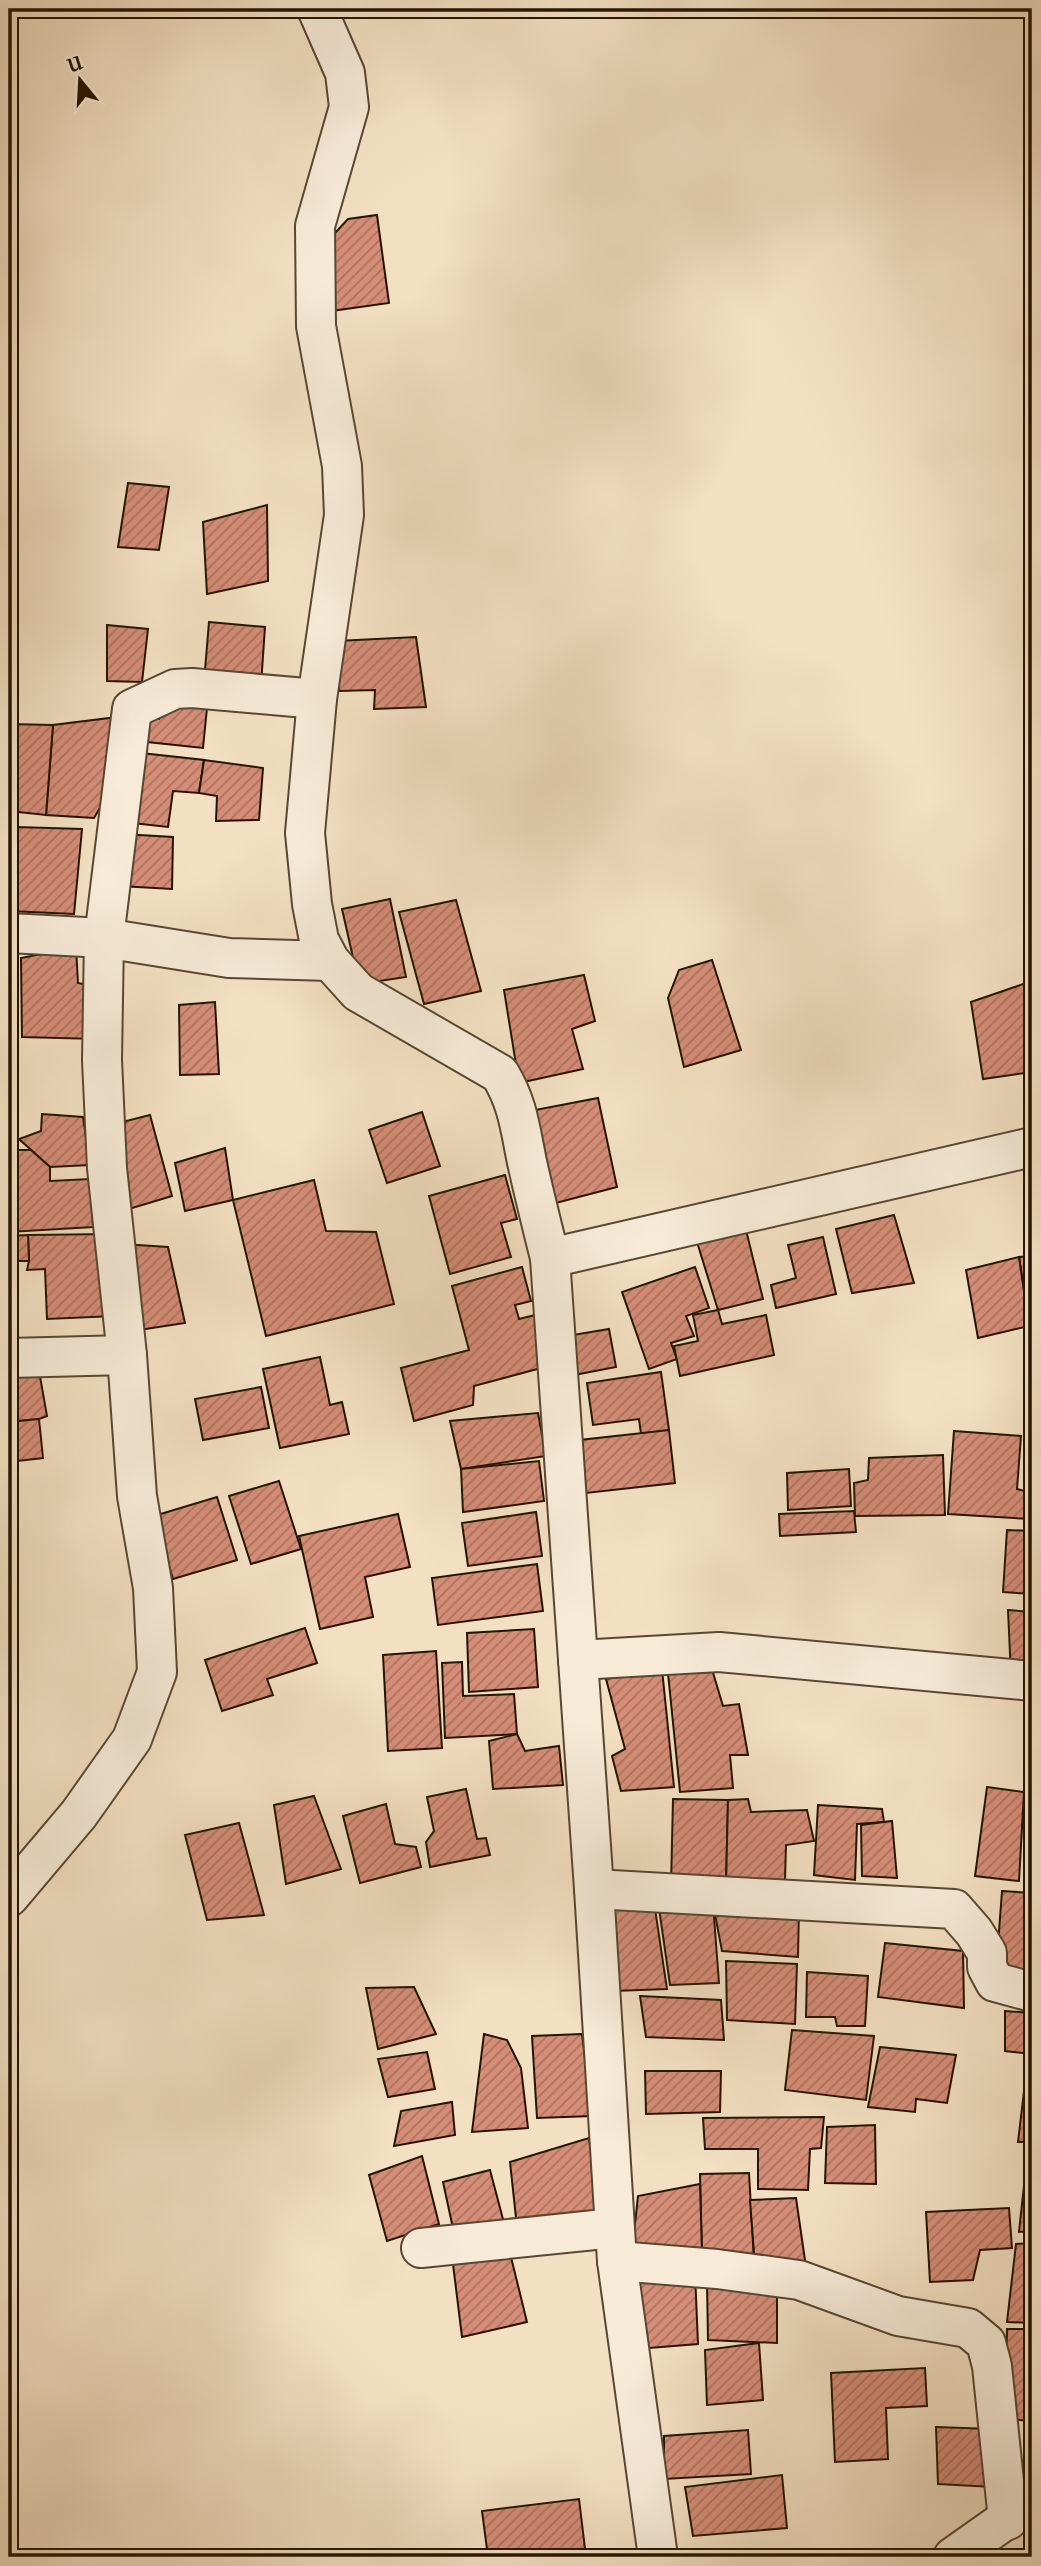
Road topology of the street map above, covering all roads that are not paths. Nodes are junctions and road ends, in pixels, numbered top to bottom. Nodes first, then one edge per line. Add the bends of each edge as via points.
1 (317, 9) edge
2 (317, 699) junction
3 (9, 933) edge
4 (104, 938) junction
5 (330, 961) junction
6 (1032, 1147) edge
7 (550, 1258) junction
8 (127, 1355) junction
9 (9, 1358) edge
10 (579, 1660) junction
11 (1032, 1681) edge
12 (594, 1889) junction
13 (9, 1897) edge
14 (1032, 1992) edge
15 (615, 2245) junction
16 (421, 2248) dead end
17 (1020, 2510) edge
18 (658, 2557) edge
19 (953, 2557) edge

1 - 2 street via 345,73 349,107 315,226 316,326 342,466 344,515
2 - 4 street via 192,688 175,689 132,709
2 - 5 street via 305,833 318,940
3 - 4 street
4 - 5 street via 229,958
4 - 8 street via 102,1060 107,1168
5 - 7 street via 358,992 500,1074 519,1116
6 - 7 street
7 - 10 street
8 - 9 street
8 - 13 street via 137,1496 153,1588 157,1672 132,1739 79,1814
10 - 11 street via 719,1652
10 - 12 street
12 - 14 street via 954,1909 987,1953 987,1967 995,1982
12 - 15 street
15 - 16 street
15 - 17 street via 717,2269 799,2280 898,2316 968,2328 986,2343
15 - 18 street
17 - 19 street

